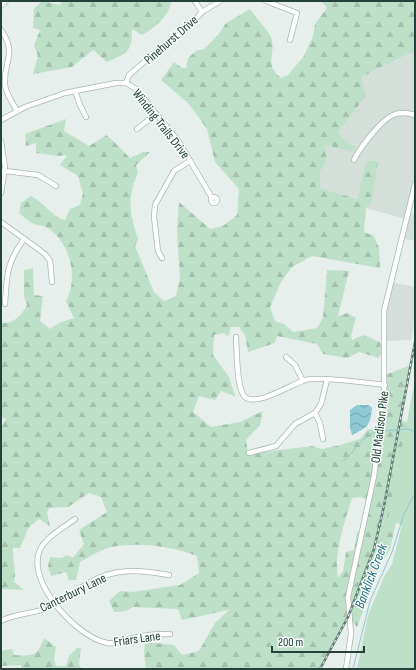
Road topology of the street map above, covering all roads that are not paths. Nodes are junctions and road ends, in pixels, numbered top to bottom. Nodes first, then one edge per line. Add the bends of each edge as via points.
1 (195, 1) edge
2 (220, 1) edge
3 (266, 1) edge
4 (202, 12) junction
5 (1, 30) edge
6 (290, 40) dead end
7 (126, 83) junction
8 (76, 91) junction
9 (17, 111) junction
10 (156, 114) junction
11 (415, 115) edge
12 (86, 117) dead end
13 (1, 120) edge
14 (137, 129) dead end
15 (1, 141) edge
16 (354, 160) dead end
17 (190, 161) junction
18 (5, 171) junction
19 (415, 184) edge
20 (56, 186) dead end
21 (1, 193) edge
22 (212, 198) dead end
23 (1, 222) edge
24 (24, 239) junction
25 (162, 258) dead end
26 (52, 282) dead end
27 (5, 304) dead end
28 (236, 337) dead end
29 (286, 357) dead end
30 (327, 380) junction
31 (302, 381) junction
32 (385, 385) junction
33 (315, 412) junction
34 (323, 439) dead end
35 (249, 453) dead end
36 (75, 519) dead end
37 (169, 575) dead end
38 (55, 604) junction
39 (1, 621) edge
40 (170, 634) dead end
41 (346, 669) edge

1 - 4 street
2 - 4 street, Pinehurst Drive
3 - 6 street via 298,13
4 - 7 street, Pinehurst Drive via 185,31 170,40 130,75
5 - 9 street via 10,48 5,88
7 - 8 street, Winding Trails Drive
7 - 10 street, Winding Trails Drive via 136,89
8 - 9 street, Winding Trails Drive via 34,103
8 - 12 street
9 - 13 street, Winding Trails Drive
10 - 14 street
10 - 17 street, Winding Trails Drive via 179,142
11 - 16 street via 401,114 390,117
15 - 18 street
17 - 22 street, Winding Trails Drive
17 - 25 street via 174,171 155,205 158,251
18 - 20 street via 38,175
18 - 21 street
19 - 32 street, Old Madison Pike via 384,311
23 - 24 street
24 - 26 street via 47,256
24 - 27 street via 9,262
28 - 31 street via 240,385 245,397 259,400
29 - 31 street via 295,365
30 - 31 street
30 - 32 street
30 - 33 street via 321,404
32 - 41 street, Old Madison Pike via 374,476 348,597 351,634
33 - 34 street
33 - 35 street via 294,424 276,446
36 - 38 street, Friars Lane via 40,549 39,572
37 - 38 street, Canterbury Lane via 132,570 116,573 91,582
38 - 39 street, Canterbury Lane
38 - 40 street, Friars Lane via 72,624 106,643

